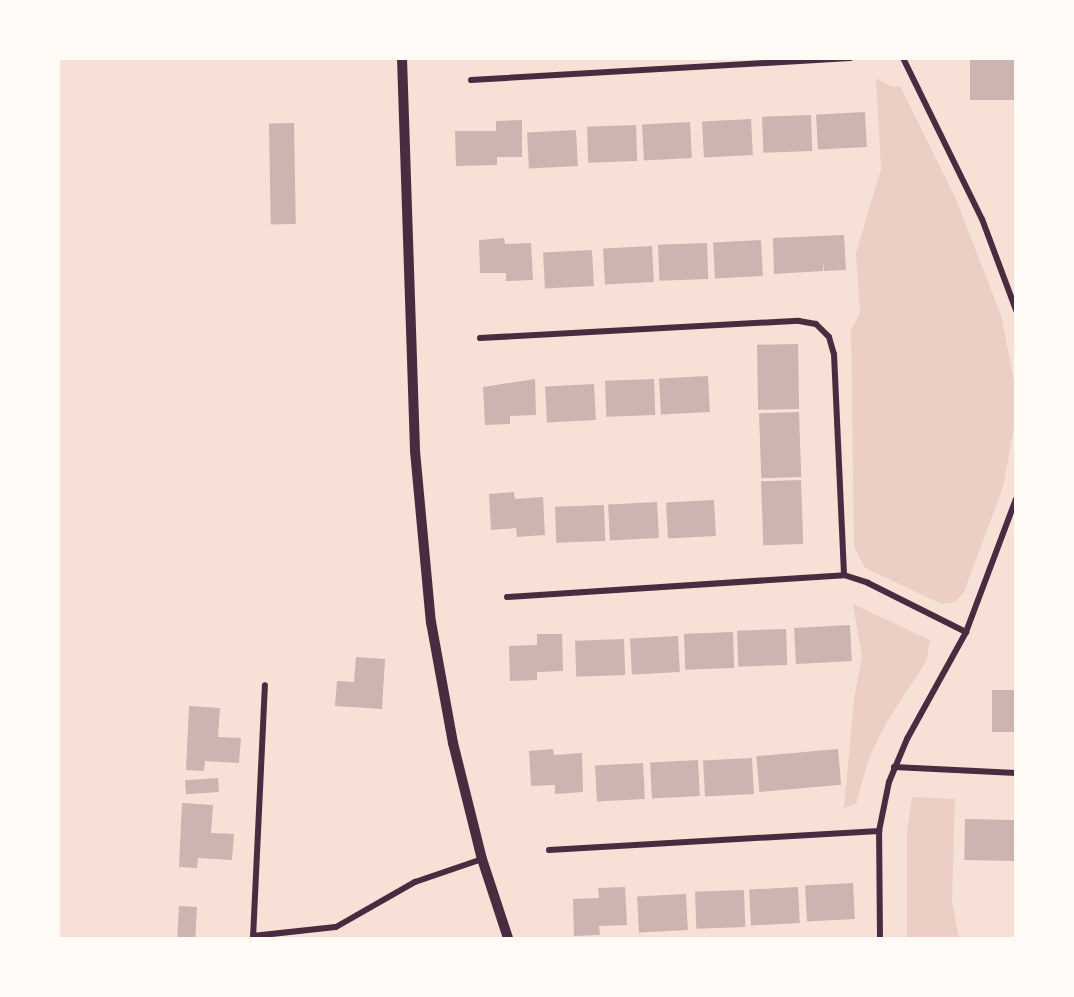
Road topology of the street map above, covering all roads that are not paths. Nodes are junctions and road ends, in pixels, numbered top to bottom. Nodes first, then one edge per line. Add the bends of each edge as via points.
1 (402, 58) edge
2 (850, 58) edge
3 (903, 58) edge
4 (471, 80) dead end
5 (1007, 281) junction
6 (1016, 281) edge
7 (1016, 310) edge
8 (480, 338) dead end
9 (1016, 499) edge
10 (1012, 524) edge
11 (844, 575) junction
12 (507, 597) dead end
13 (966, 632) junction
14 (265, 685) dead end
15 (894, 767) junction
16 (1016, 773) edge
17 (879, 831) junction
18 (549, 850) dead end
19 (482, 859) junction
20 (253, 937) edge
21 (508, 939) edge
22 (880, 939) edge

1 - 19 street via 414,451 421,536 441,682
2 - 4 street
3 - 5 street via 982,219
5 - 6 street
5 - 7 street
8 - 11 street via 799,321 816,324 829,337 834,354
9 - 10 street
10 - 13 street
11 - 12 street
11 - 13 street
13 - 15 street
14 - 20 street
15 - 16 street
15 - 17 street
17 - 18 street
17 - 22 street
19 - 20 street via 415,882 336,927
19 - 21 street

